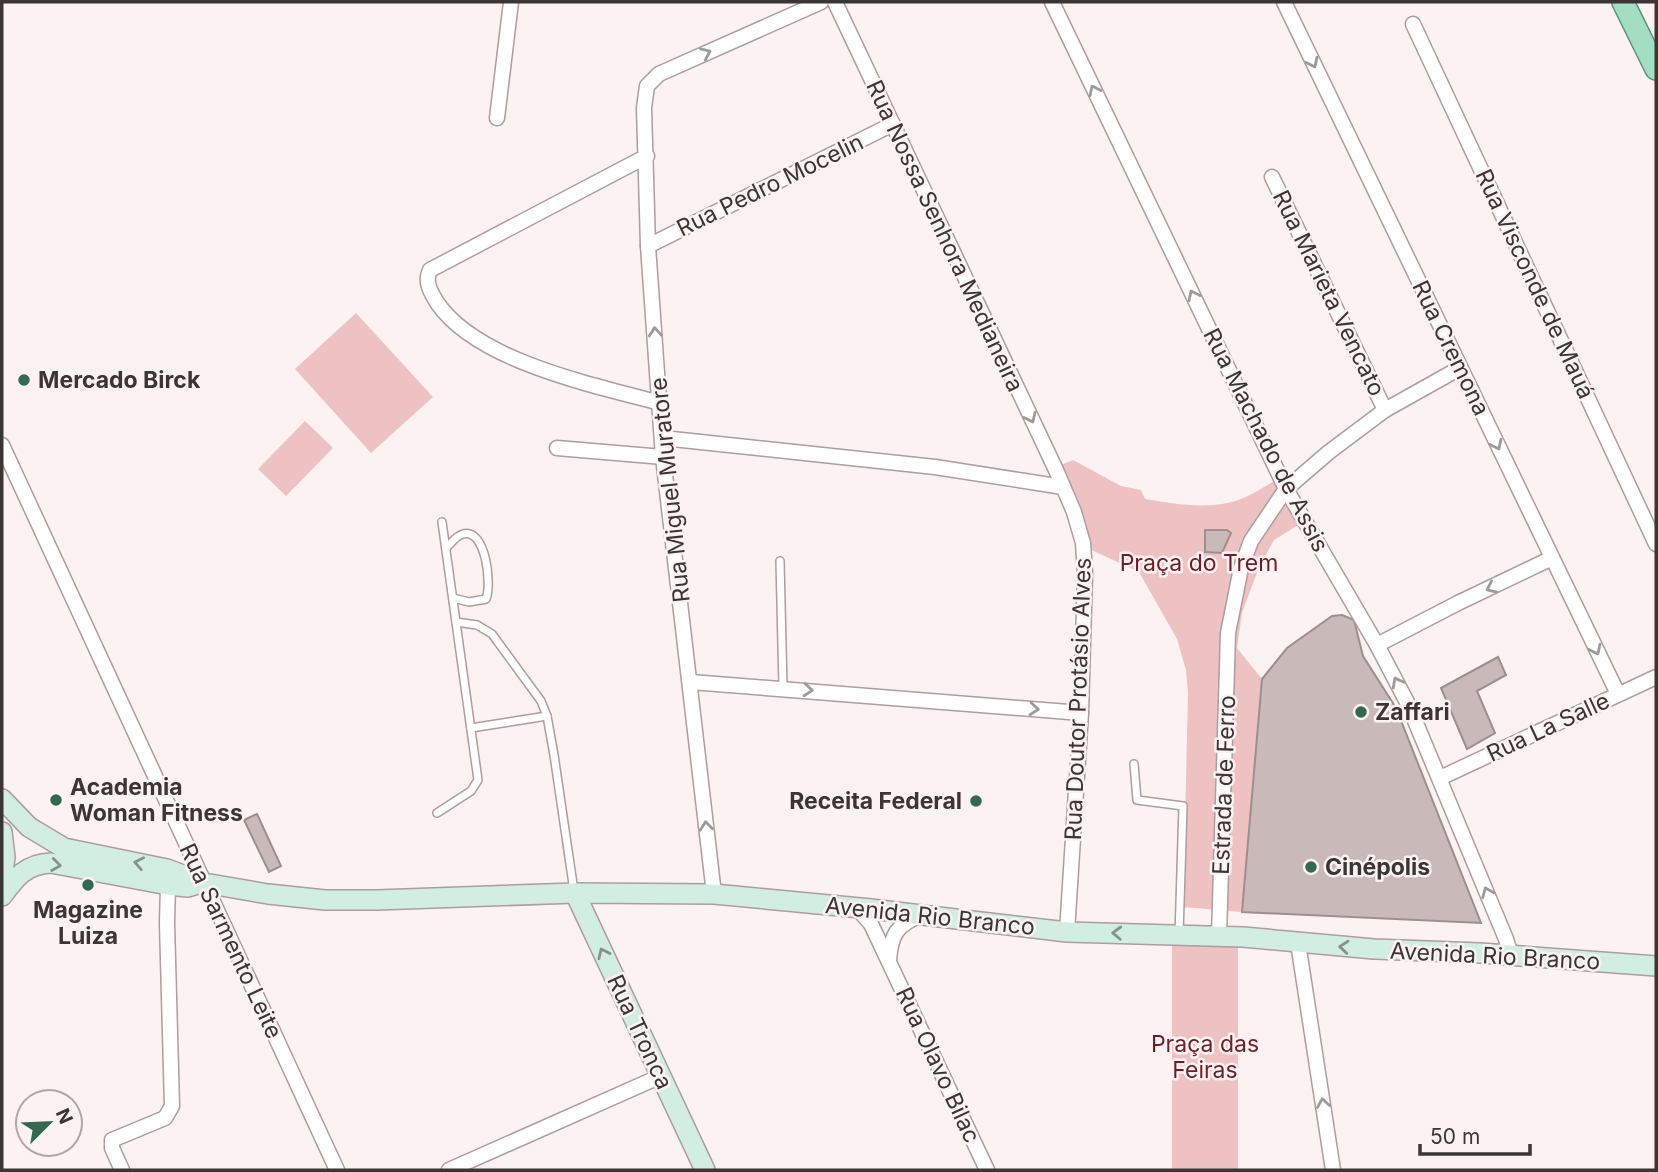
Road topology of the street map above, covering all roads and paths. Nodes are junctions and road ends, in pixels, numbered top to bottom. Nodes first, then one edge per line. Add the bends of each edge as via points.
1 (511, 2) edge
2 (821, 2) edge
3 (835, 2) edge
4 (1052, 2) edge
5 (1284, 2) edge
6 (1623, 2) edge
7 (1413, 24) dead end
8 (1656, 69) edge
9 (497, 118) dead end
10 (893, 124) junction
11 (646, 156) junction
12 (1272, 177) dead end
13 (648, 246) junction
14 (1460, 368) junction
15 (660, 403) junction
16 (1385, 410) junction
17 (663, 438) junction
18 (2, 445) edge
19 (557, 448) dead end
20 (663, 457) junction
21 (1056, 470) joint
22 (1063, 487) junction
23 (1286, 489) junction
24 (442, 522) dead end
25 (1656, 544) edge
26 (446, 548) junction
27 (1552, 558) junction
28 (780, 561) dead end
29 (453, 598) junction
30 (456, 622) junction
31 (1377, 645) junction
32 (1656, 677) edge
33 (691, 682) junction
34 (783, 688) junction
35 (1618, 694) junction
36 (1081, 713) junction
37 (547, 716) junction
38 (471, 728) junction
39 (1134, 764) dead end
40 (1440, 778) junction
41 (2, 799) edge
42 (437, 813) dead end
43 (3, 837) edge
44 (2, 879) edge
45 (204, 883) junction
46 (168, 885) junction
47 (575, 893) junction
48 (714, 894) junction
49 (2, 896) edge
50 (856, 907) junction
51 (922, 914) junction
52 (1067, 932) junction
53 (1180, 935) junction
54 (1219, 936) junction
55 (1298, 943) junction
56 (1511, 956) junction
57 (889, 960) junction
58 (1656, 966) edge
59 (661, 1076) junction
60 (122, 1170) edge
61 (336, 1170) edge
62 (449, 1170) edge
63 (705, 1170) edge
64 (988, 1170) edge
65 (1333, 1170) edge

1 - 9 street
11 -> 2 street, Rua Miguel Muratore via 647,86 659,74
3 - 10 street, Rua Nossa Senhora Medianeira
23 -> 4 street, Rua Machado de Assis
5 -> 14 street, Rua Cremona
6 - 8 main road
7 - 25 street, Rua Visconde de Mauá
10 - 13 street, Rua Pedro Mocelin
10 -> 21 street, Rua Nossa Senhora Medianeira
11 - 13 street, Rua Miguel Muratore
11 - 15 street via 430,270 428,283 449,319 505,354 569,379
12 - 16 street, Rua Marieta Vencato
15 -> 13 street, Rua Miguel Muratore
14 - 16 street, Estrada de Ferro
14 -> 27 street, Rua Cremona
15 - 17 street, Rua Miguel Muratore
16 - 23 street, Estrada de Ferro
17 - 20 street, Rua Miguel Muratore
17 - 22 street via 935,467
18 - 45 street, Rua Sarmento Leite
19 - 20 street
20 - 33 street, Rua Miguel Muratore
21 - 22 street, Rua Doutor Protásio Alves
22 - 36 street, Rua Doutor Protásio Alves via 1083,542
23 - 31 street, Rua Machado de Assis
23 - 54 street, Estrada de Ferro via 1251,541 1228,633
24 - 26 lane
26 - 29 lane
26 - 29 lane via 464,533 472,534 480,543 488,570 486,599 469,602
27 -> 31 street
27 -> 35 street, Rua Cremona
28 - 34 lane
29 - 30 lane
30 - 37 lane via 477,625 492,634
30 - 38 lane
40 -> 31 street, Rua Machado de Assis
32 - 35 street, Rua La Salle
33 - 34 street
48 -> 33 street, Rua Miguel Muratore
34 -> 36 street
35 - 40 street, Rua La Salle
36 - 52 street, Rua Doutor Protásio Alves
37 - 38 lane
37 - 47 lane
38 - 42 lane via 478,780 471,791
39 - 53 lane via 1139,802 1183,806
56 -> 40 street, Rua Machado de Assis
45 -> 41 main road, Avenida Rio Branco via 167,869 64,848 29,827
43 - 44 main road
45 - 46 main road, Avenida Rio Branco
45 - 47 main road, Avenida Rio Branco via 325,900
45 - 61 street, Rua Sarmento Leite
49 -> 46 main road, Avenida Rio Branco via 15,877 41,863
46 - 60 street via 172,1106 164,1118 112,1140
47 - 48 main road, Avenida Rio Branco
59 -> 47 main road, Rua Tronca
48 - 50 main road, Avenida Rio Branco
50 - 51 main road, Avenida Rio Branco
50 - 57 street, Rua Olavo Bilac via 871,924
51 - 52 main road, Avenida Rio Branco
51 - 57 street, Rua Olavo Bilac via 895,932
53 -> 52 main road, Avenida Rio Branco
53 - 54 main road, Avenida Rio Branco
54 - 55 main road, Avenida Rio Branco
56 -> 55 main road, Avenida Rio Branco
65 -> 55 street
56 - 58 main road, Avenida Rio Branco
57 - 64 street, Rua Olavo Bilac
59 - 62 street
59 - 63 main road, Rua Tronca

